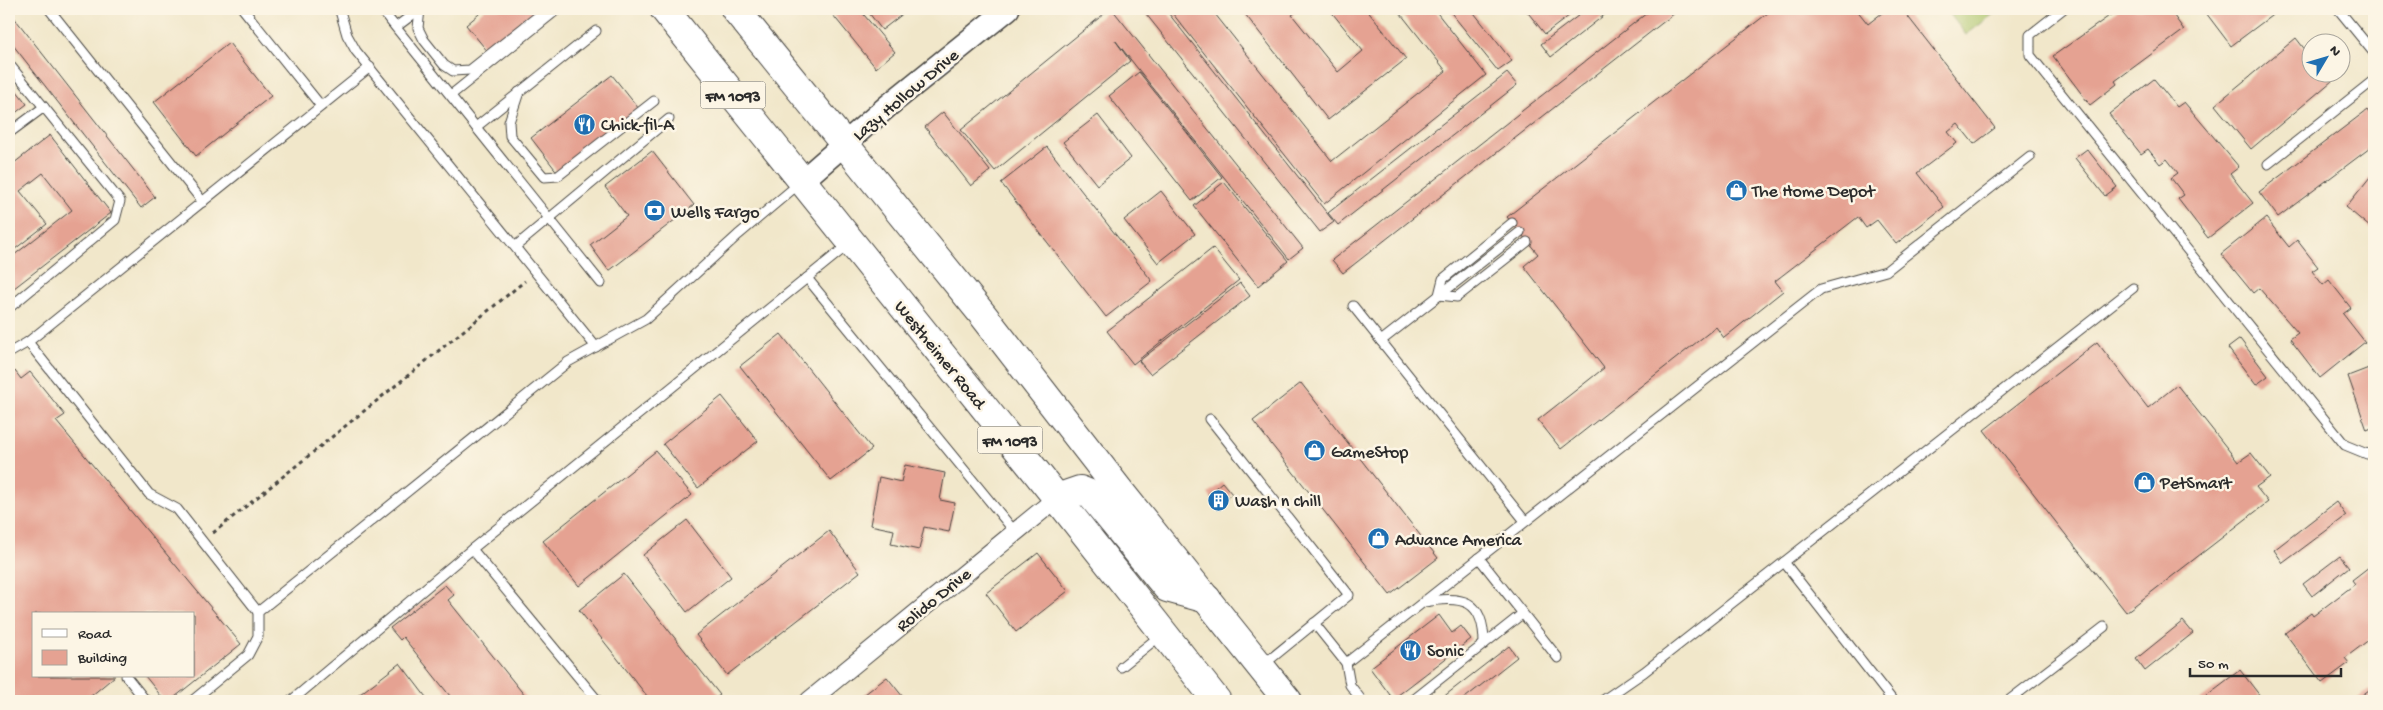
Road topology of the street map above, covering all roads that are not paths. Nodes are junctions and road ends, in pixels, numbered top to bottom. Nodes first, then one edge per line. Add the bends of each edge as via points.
1 (49, 9) edge
2 (243, 9) edge
3 (381, 9) edge
4 (420, 9) edge
5 (547, 9) edge
6 (558, 9) edge
7 (664, 9) edge
8 (735, 9) edge
9 (1008, 9) edge
10 (2063, 9) edge
11 (2338, 9) edge
12 (340, 11) dead end
13 (396, 27) junction
14 (596, 31) dead end
15 (2374, 53) edge
16 (9, 64) edge
17 (370, 67) junction
18 (2374, 80) edge
19 (519, 92) junction
20 (450, 95) junction
21 (654, 102) dead end
22 (321, 106) junction
23 (44, 107) junction
24 (669, 119) dead end
25 (476, 126) junction
26 (9, 133) edge
27 (845, 144) junction
28 (2030, 157) dead end
29 (2268, 164) dead end
30 (803, 180) junction
31 (202, 202) junction
32 (549, 218) junction
33 (1512, 223) dead end
34 (1520, 232) dead end
35 (851, 242) junction
36 (1528, 242) dead end
37 (516, 246) junction
38 (807, 278) junction
39 (601, 283) dead end
40 (2134, 288) dead end
41 (1438, 295) junction
42 (1353, 306) dead end
43 (9, 308) edge
44 (1380, 341) junction
45 (28, 342) junction
46 (596, 347) junction
47 (9, 353) edge
48 (1210, 419) dead end
49 (2374, 452) edge
50 (1057, 498) junction
51 (1525, 521) junction
52 (1015, 532) junction
53 (472, 549) junction
54 (1478, 558) junction
55 (1784, 562) junction
56 (1208, 599) junction
57 (1423, 602) junction
58 (258, 612) junction
59 (1522, 614) junction
60 (1314, 623) junction
61 (2104, 627) dead end
62 (1164, 633) junction
63 (1484, 644) junction
64 (1558, 658) dead end
65 (1346, 663) junction
66 (1121, 667) dead end
67 (1261, 667) junction
68 (128, 678) edge
69 (146, 701) edge
70 (192, 701) edge
71 (291, 701) edge
72 (598, 701) edge
73 (808, 701) edge
74 (1217, 701) edge
75 (1288, 701) edge
76 (1362, 701) edge
77 (1412, 701) edge
78 (1602, 701) edge
79 (1893, 701) edge
80 (2008, 701) edge

1 - 31 lane
2 - 22 lane
3 - 13 lane
4 - 5 lane via 418,28 424,40 453,71 470,70
4 - 13 lane
6 - 20 lane
7 - 30 main road, Westheimer Road / FM 1093
8 - 27 main road, FM 1093
9 - 27 street, Lazy Hollow Drive via 889,104
10 - 49 lane via 2030,35 2030,55 2344,445 2367,454
11 - 15 lane
12 - 17 lane via 347,36
13 - 20 lane
14 - 19 lane
16 - 23 lane
17 - 22 lane
17 - 37 lane
18 - 29 lane
19 - 21 lane via 509,122 510,136 544,177 558,176
19 - 25 lane
20 - 25 lane
22 - 31 lane
23 - 26 lane
23 - 43 lane via 120,201 115,220
24 - 32 lane
25 - 32 lane
27 - 30 street, Lazy Hollow Drive
27 - 56 main road, FM 1093
28 - 51 lane via 1886,271 1820,289
30 - 35 main road, Westheimer Road / FM 1093
30 - 46 lane via 646,318
31 - 45 lane
32 - 37 lane
32 - 39 lane
33 - 41 lane via 1443,279
34 - 41 lane
35 - 38 lane
35 - 50 main road, Westheimer Road / FM 1093
36 - 41 lane via 1457,297
37 - 46 lane
38 - 52 lane
38 - 53 lane
40 - 55 lane
41 - 44 lane
42 - 44 lane
44 - 51 lane
45 - 47 lane
45 - 58 lane via 148,494 177,510
46 - 58 lane via 568,362
48 - 60 lane via 1349,595
50 - 52 street, Rolido Drive
50 - 56 main road via 1080,490 1090,494 1167,588
50 - 62 main road, Westheimer Road / FM 1093
51 - 54 lane
52 - 73 street, Rolido Drive
53 - 71 lane
53 - 72 lane
54 - 57 lane
54 - 59 lane
55 - 78 lane
55 - 79 lane
56 - 67 main road, FM 1093
57 - 63 lane via 1449,597 1466,600 1484,627
57 - 65 lane
58 - 70 lane via 258,636 248,655
59 - 63 lane
59 - 64 lane
60 - 65 lane
60 - 67 lane
61 - 80 lane
62 - 66 lane
62 - 74 main road, Westheimer Road / FM 1093
63 - 77 lane
65 - 76 lane via 1350,685
67 - 75 main road, FM 1093
68 - 69 lane

